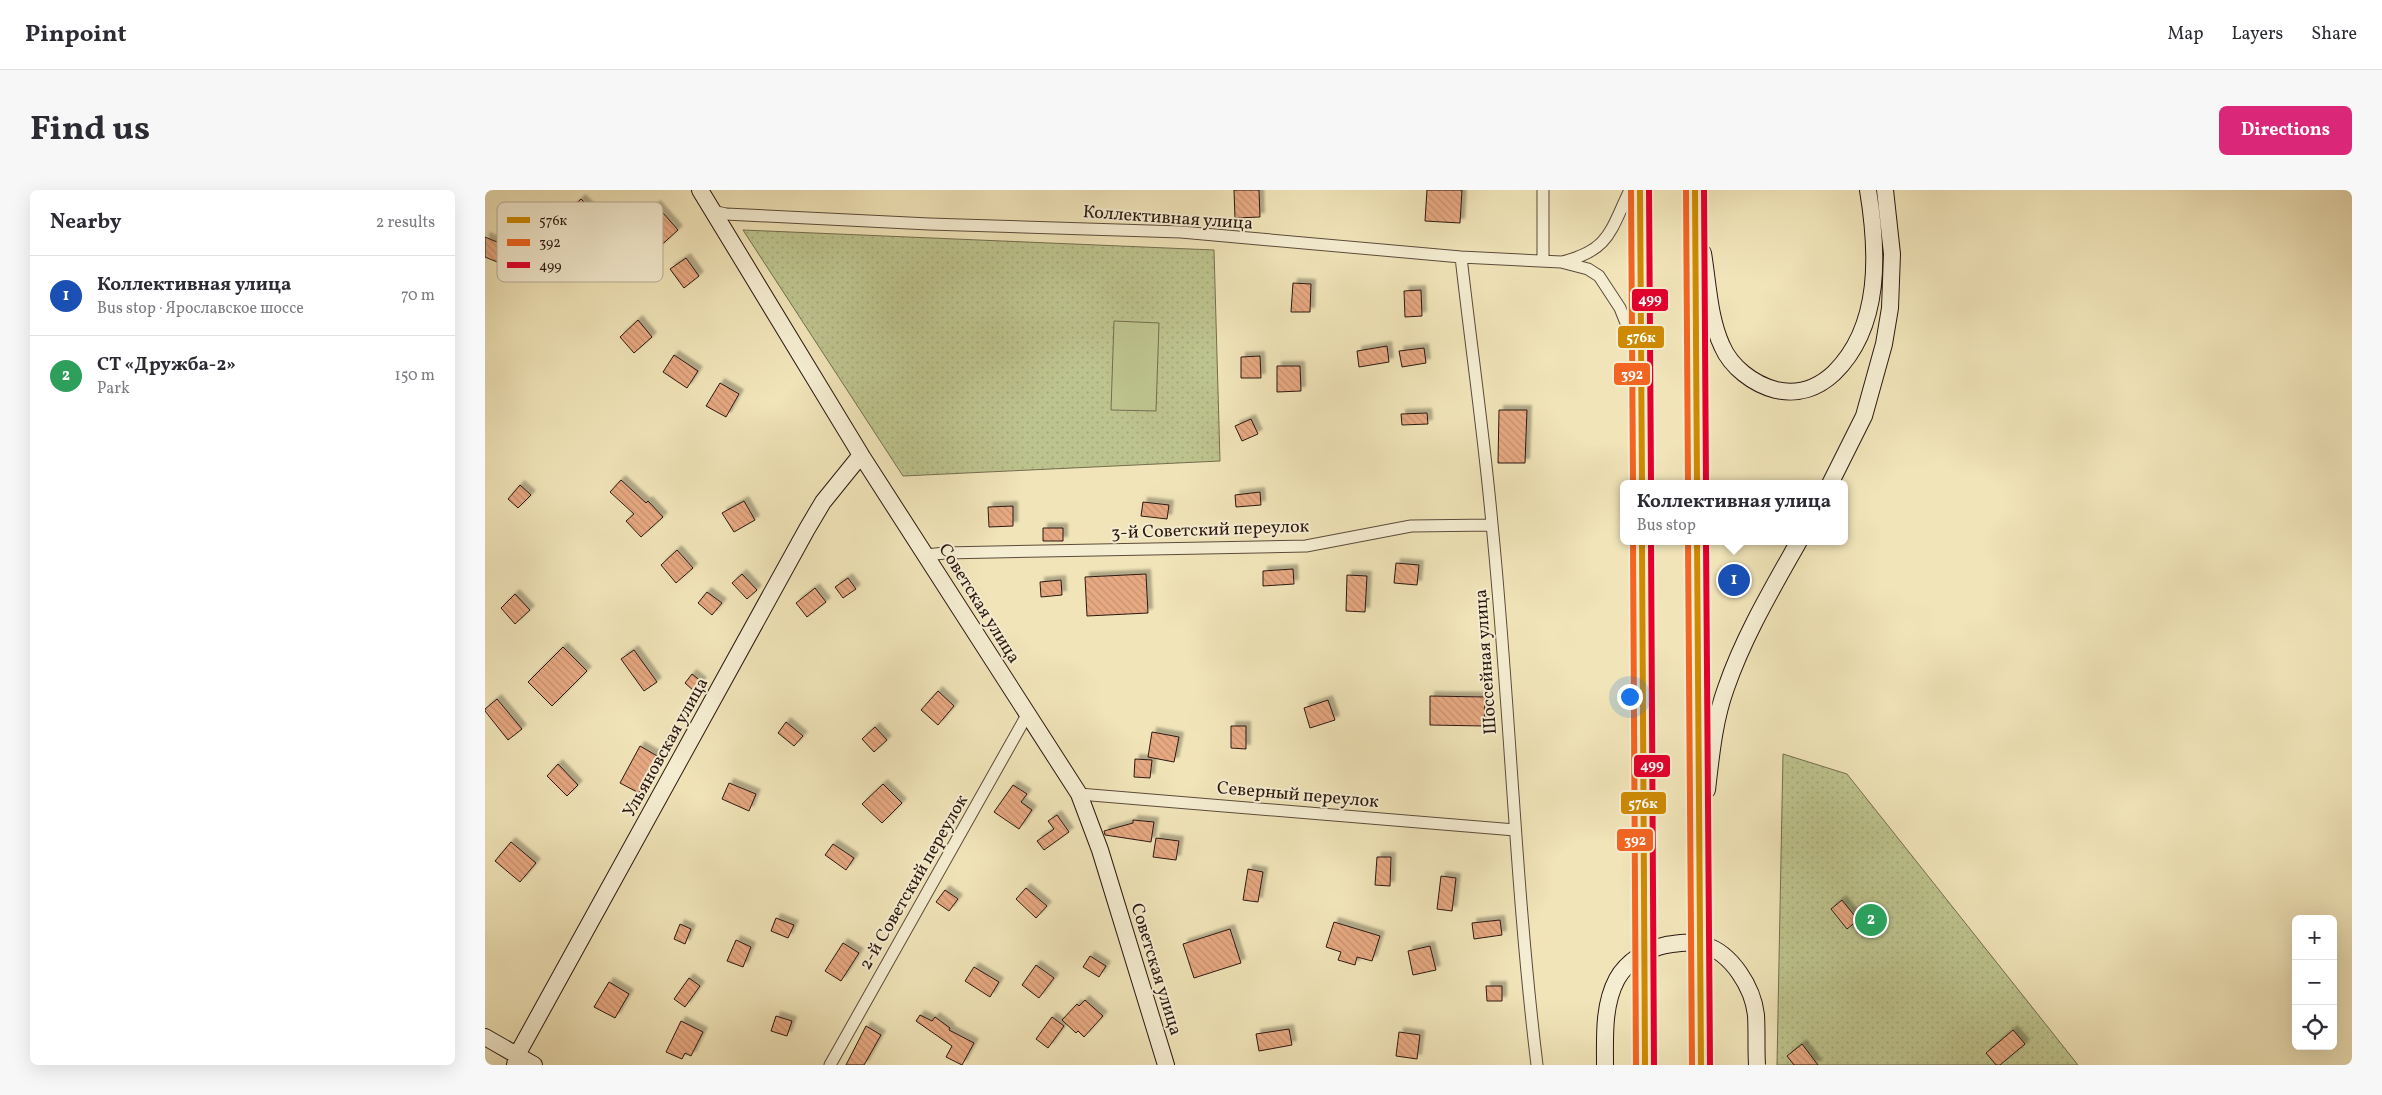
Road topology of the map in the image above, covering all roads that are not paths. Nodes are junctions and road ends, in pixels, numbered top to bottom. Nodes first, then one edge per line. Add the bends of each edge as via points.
1 (700, 190) edge
2 (1543, 190) edge
3 (1630, 190) edge
4 (1640, 190) edge
5 (1868, 190) edge
6 (1885, 190) edge
7 (1695, 200) edge
8 (712, 211) junction
9 (1461, 257) junction
10 (1543, 261) junction
11 (1561, 262) junction
12 (1641, 362) junction
13 (861, 454) junction
14 (1642, 480) edge
15 (1697, 480) edge
16 (1832, 480) edge
17 (1493, 525) junction
18 (1642, 545) edge
19 (1697, 545) edge
20 (1797, 545) edge
21 (926, 555) junction
22 (1027, 715) junction
23 (1079, 794) junction
24 (1515, 830) junction
25 (1699, 849) junction
26 (485, 1037) edge
27 (516, 1060) edge
28 (534, 1065) edge
29 (829, 1065) edge
30 (1166, 1065) edge
31 (1537, 1065) edge
32 (1605, 1065) edge
33 (1645, 1065) edge
34 (1701, 1065) edge
35 (1757, 1065) edge

1 - 8 street, Советская улица
2 - 10 street
3 - 11 street, Коллективная улица via 1607,238 1583,256
4 - 12 highway
5 - 7 street via 1875,254 1867,318 1855,348 1826,381 1808,389 1789,392 1756,383 1737,368 1722,346 1714,321
6 - 16 street via 1892,254 1890,308 1884,344 1864,416
7 - 15 highway
8 - 9 street, Коллективная улица via 929,224 1181,232
8 - 13 street, Советская улица
9 - 10 street, Коллективная улица
9 - 17 street, Шоссейная улица
10 - 11 street, Коллективная улица
11 - 12 street, Коллективная улица via 1588,269 1599,276 1621,308
12 - 14 highway
13 - 21 street, Советская улица
13 - 27 street, Ульяновская улица via 823,502 807,529
17 - 21 street, 3-й Советский переулок via 1411,526 1306,546
17 - 24 street, Шоссейная улица
18 - 33 highway
19 - 25 highway
20 - 25 street via 1745,638 1725,690 1713,735
21 - 22 street, Советская улица
22 - 23 street, Советская улица
22 - 29 street, 2-й Советский переулок
23 - 24 street, Северный переулок
23 - 30 street, Советская улица via 1100,850
24 - 31 street, Шоссейная улица
25 - 34 highway
26 - 27 street
27 - 28 street
32 - 35 street, bridge via 1608,1003 1618,978 1635,958 1658,947 1681,942 1704,945 1723,955 1737,969 1747,987 1755,1014

